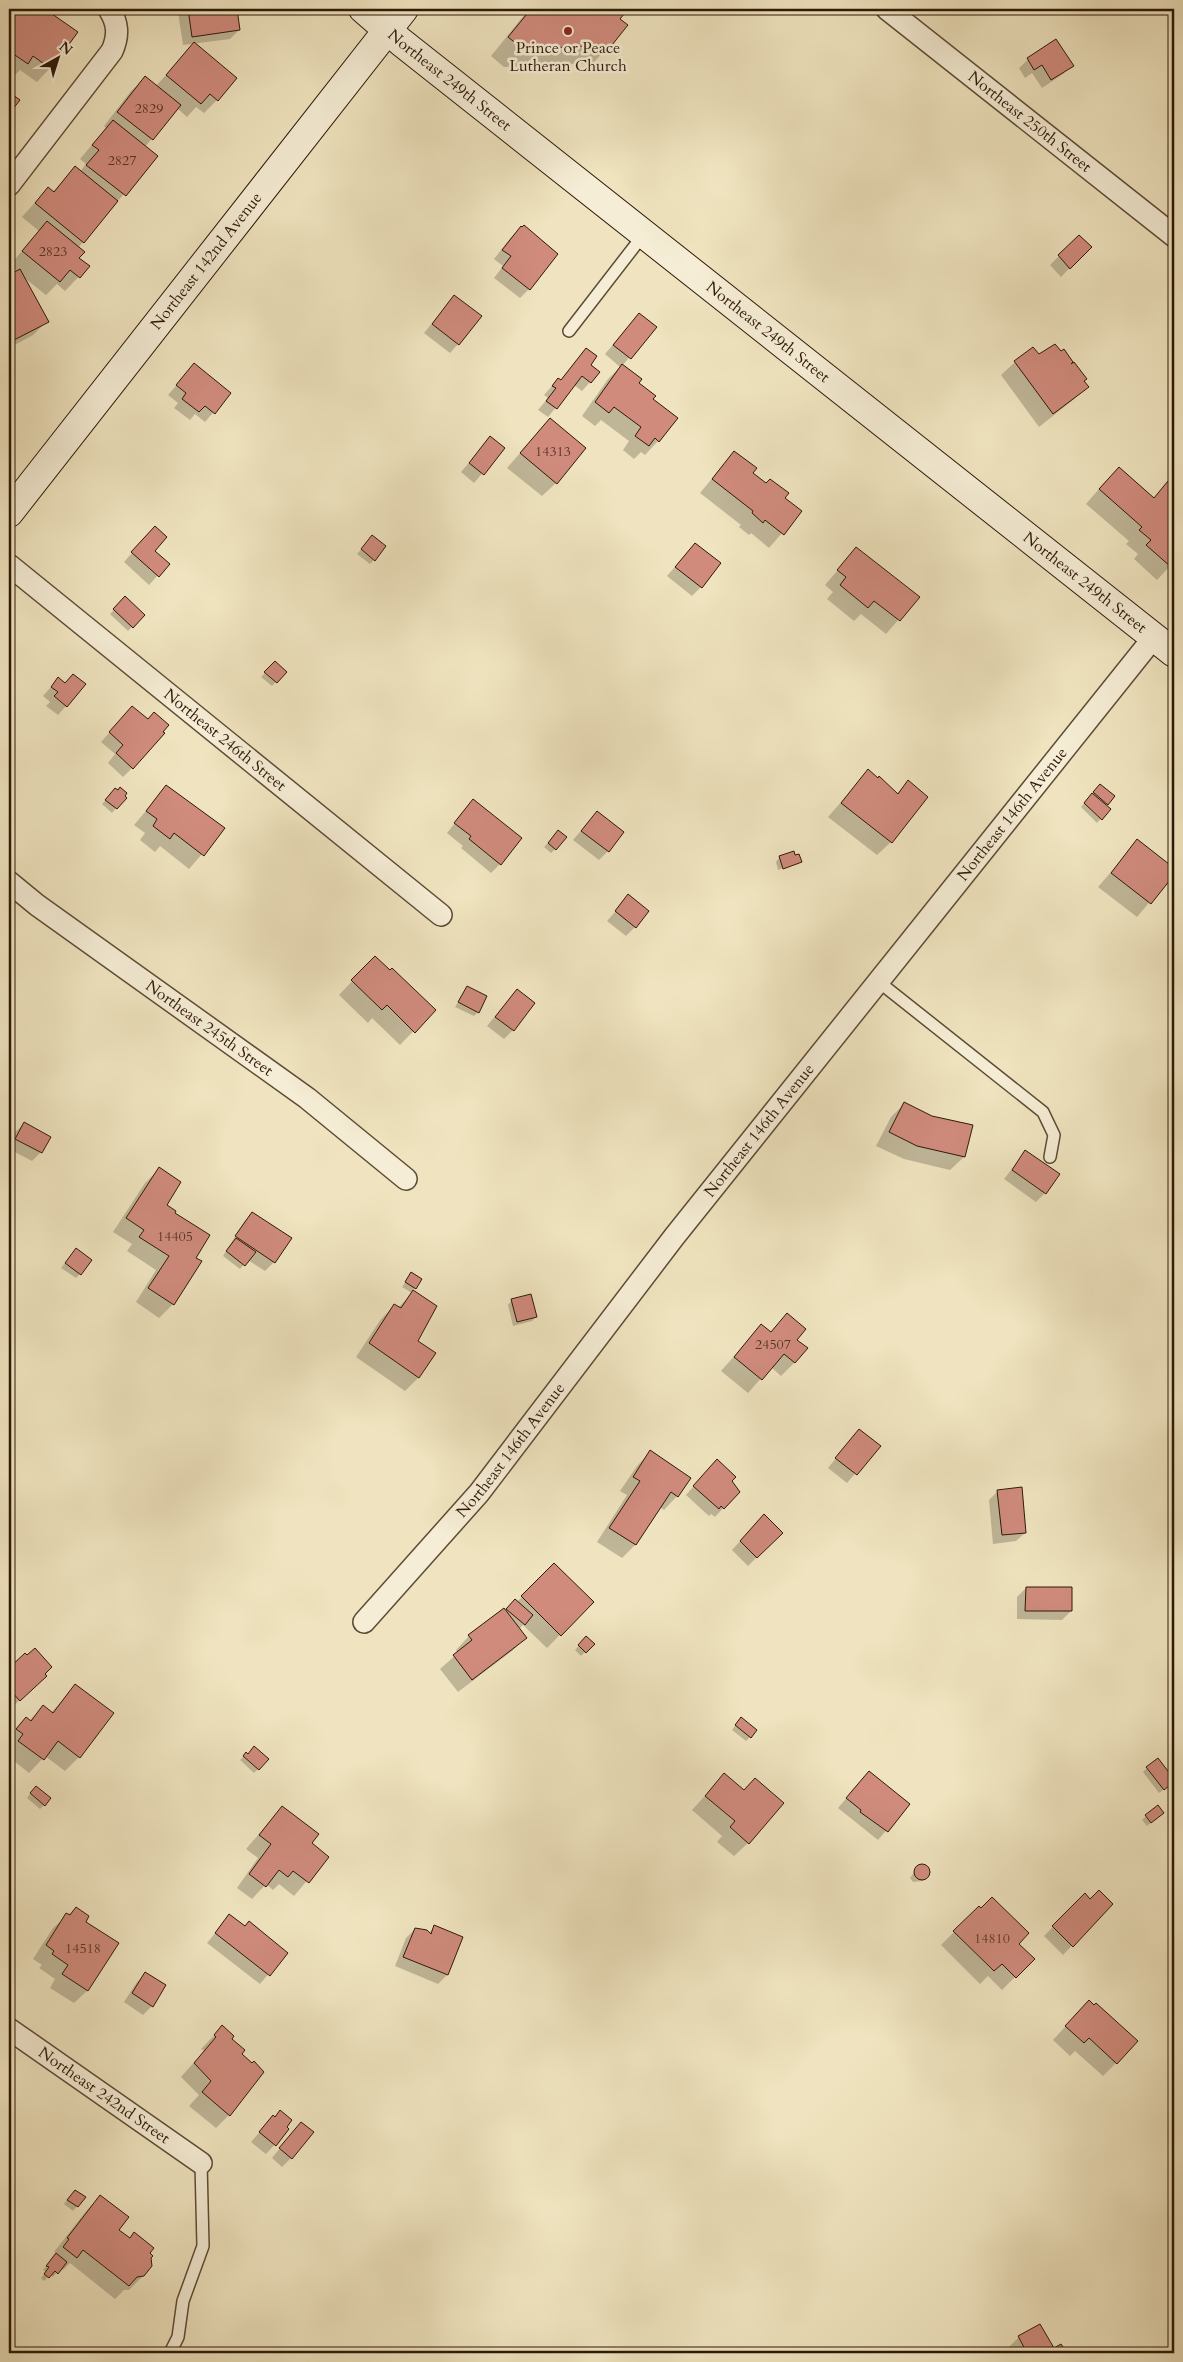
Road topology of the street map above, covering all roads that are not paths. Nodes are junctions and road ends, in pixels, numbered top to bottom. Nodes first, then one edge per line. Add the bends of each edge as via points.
1 (363, 9) edge
2 (887, 9) edge
3 (112, 13) edge
4 (396, 19) edge
5 (9, 185) edge
6 (644, 234) junction
7 (1174, 236) edge
8 (569, 331) dead end
9 (9, 513) edge
10 (9, 565) edge
11 (1164, 645) edge
12 (9, 882) edge
13 (442, 915) dead end
14 (879, 982) junction
15 (1050, 1157) dead end
16 (406, 1179) dead end
17 (364, 1622) dead end
18 (9, 2029) edge
19 (201, 2163) joint
20 (170, 2353) edge

1 - 4 street, Northeast 249th Street
2 - 7 street, Northeast 250th Street
3 - 5 street via 118,29 112,51
4 - 6 street, Northeast 249th Street via 401,42
4 - 9 street, Northeast 142nd Avenue
6 - 8 lane
6 - 11 street, Northeast 249th Street
10 - 13 street, Northeast 246th Street
11 - 14 street, Northeast 146th Avenue
12 - 16 street, Northeast 245th Street via 307,1098
14 - 15 lane via 1043,1112 1054,1135
14 - 17 street, Northeast 146th Avenue via 674,1237 479,1493
18 - 19 street, Northeast 242nd Street
19 - 20 lane via 203,2246 182,2300 178,2337

